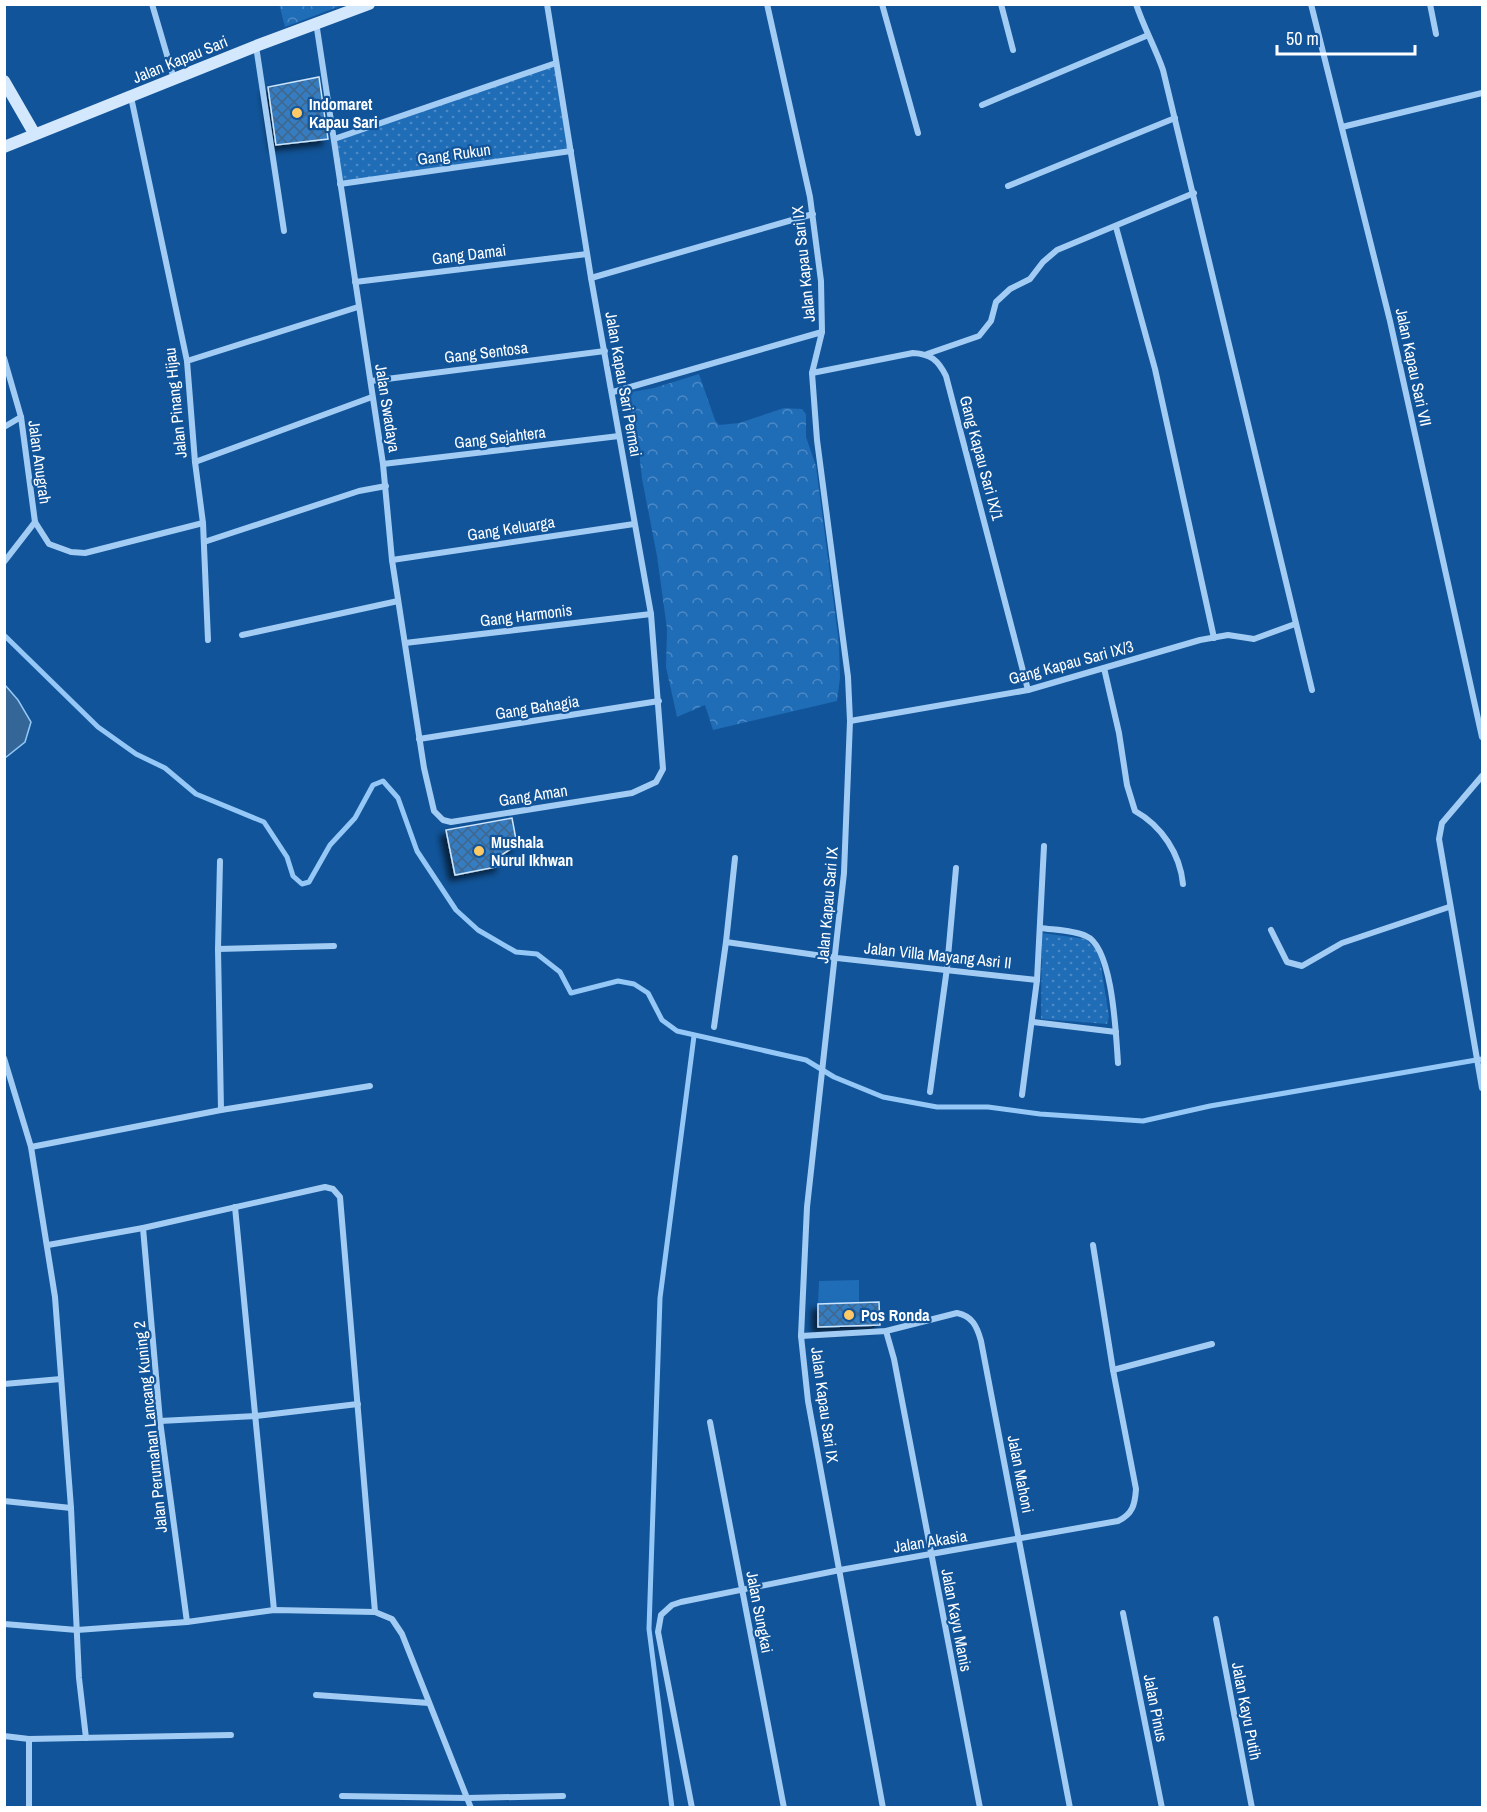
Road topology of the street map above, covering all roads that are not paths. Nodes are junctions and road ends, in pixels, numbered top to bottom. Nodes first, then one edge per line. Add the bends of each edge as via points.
1 (152, 4) edge
2 (369, 4) edge
3 (547, 4) edge
4 (767, 4) edge
5 (882, 4) edge
6 (1001, 4) edge
7 (1136, 4) edge
8 (1311, 4) edge
9 (1430, 4) edge
10 (316, 22) junction
11 (1436, 34) dead end
12 (1146, 36) junction
13 (256, 46) junction
14 (1013, 50) dead end
15 (556, 63) junction
16 (174, 79) junction
17 (4, 81) edge
18 (1482, 93) edge
19 (131, 97) junction
20 (982, 105) dead end
21 (1175, 118) junction
22 (1342, 127) junction
23 (34, 133) junction
24 (918, 133) dead end
25 (334, 139) junction
26 (4, 147) edge
27 (571, 151) junction
28 (340, 184) junction
29 (1008, 186) dead end
30 (1194, 193) junction
31 (813, 214) junction
32 (1116, 227) junction
33 (284, 231) dead end
34 (587, 254) junction
35 (591, 278) junction
36 (355, 282) junction
37 (358, 307) junction
38 (822, 332) junction
39 (605, 351) junction
40 (927, 354) junction
41 (4, 358) edge
42 (187, 361) junction
43 (812, 373) junction
44 (371, 381) junction
45 (613, 392) junction
46 (372, 397) junction
47 (21, 417) junction
48 (4, 427) edge
49 (619, 436) junction
50 (195, 462) junction
51 (383, 464) junction
52 (386, 486) junction
53 (35, 522) junction
54 (203, 523) junction
55 (634, 524) junction
56 (204, 542) junction
57 (392, 560) junction
58 (4, 562) edge
59 (398, 601) junction
60 (651, 614) junction
61 (1295, 624) junction
62 (242, 634) dead end
63 (1214, 638) junction
64 (208, 640) dead end
65 (405, 643) junction
66 (1104, 668) junction
67 (1028, 690) junction
68 (1312, 690) dead end
69 (659, 701) junction
70 (850, 721) junction
71 (1482, 737) edge
72 (419, 739) junction
73 (1482, 776) edge
74 (651, 785) joint
75 (429, 798) joint
76 (1044, 846) dead end
77 (735, 858) dead end
78 (220, 861) dead end
79 (956, 868) dead end
80 (1183, 884) dead end
81 (1449, 907) junction
82 (1040, 928) junction
83 (1271, 930) dead end
84 (726, 942) junction
85 (334, 946) dead end
86 (218, 949) junction
87 (837, 958) junction
88 (947, 968) junction
89 (1037, 980) junction
90 (1033, 1022) junction
91 (714, 1028) dead end
92 (1116, 1032) junction
93 (4, 1058) edge
94 (1118, 1063) dead end
95 (370, 1086) dead end
96 (1482, 1088) edge
97 (930, 1092) dead end
98 (1022, 1095) dead end
99 (221, 1110) junction
100 (32, 1148) junction
101 (236, 1208) junction
102 (143, 1228) junction
103 (48, 1245) junction
104 (1093, 1245) dead end
105 (886, 1331) junction
106 (801, 1336) junction
107 (1212, 1344) dead end
108 (1113, 1370) junction
109 (61, 1379) junction
110 (4, 1384) edge
111 (358, 1404) junction
112 (256, 1416) junction
113 (160, 1421) junction
114 (710, 1422) dead end
115 (4, 1501) edge
116 (71, 1508) junction
117 (1021, 1540) junction
118 (930, 1555) junction
119 (840, 1570) junction
120 (742, 1588) junction
121 (274, 1610) junction
122 (375, 1612) junction
123 (1123, 1613) dead end
124 (1216, 1619) dead end
125 (187, 1622) junction
126 (4, 1624) edge
127 (77, 1630) junction
128 (316, 1695) dead end
129 (429, 1703) junction
130 (231, 1735) dead end
131 (4, 1736) edge
132 (86, 1738) junction
133 (29, 1739) junction
134 (342, 1796) dead end
135 (563, 1796) dead end
136 (467, 1798) junction
137 (29, 1808) edge
138 (471, 1808) edge
139 (692, 1808) edge
140 (784, 1808) edge
141 (883, 1808) edge
142 (980, 1808) edge
143 (1070, 1808) edge
144 (1162, 1808) edge
145 (1252, 1808) edge

1 - 16 street
2 - 10 main road, Jalan Kapau Sari
3 - 15 street, Jalan Kapau Sari Permai
4 - 31 street, Jalan Kapau Sari IX
5 - 24 street
6 - 14 street
7 - 12 street
8 - 22 street, Jalan Kapau Sari VII
9 - 11 street
10 - 13 main road, Jalan Kapau Sari
10 - 25 street, Jalan Swadaya
12 - 20 street
12 - 21 street via 1155,47
13 - 16 main road, Jalan Kapau Sari
13 - 33 street
15 - 25 street
15 - 27 street, Jalan Kapau Sari Permai
16 - 19 main road, Jalan Kapau Sari
17 - 23 main road
18 - 22 street
19 - 23 main road, Jalan Kapau Sari
19 - 42 street, Jalan Pinang Hijau
21 - 29 street
21 - 30 street
22 - 71 street, Jalan Kapau Sari VII via 1390,321
23 - 26 main road, Jalan Kapau Sari
25 - 28 street, Jalan Swadaya
27 - 28 street, Gang Rukun
27 - 34 street, Jalan Kapau Sari Permai
28 - 36 street, Jalan Swadaya
30 - 32 street
30 - 61 street
31 - 35 street
31 - 38 street, Jalan Kapau Sari IX
32 - 40 street via 1057,250 1030,279 996,302 991,321 979,336
32 - 63 street via 1155,369
34 - 35 street, Jalan Kapau Sari Permai
34 - 36 street, Gang Damai
35 - 39 street, Jalan Kapau Sari Permai
36 - 37 street, Jalan Swadaya
37 - 42 street
37 - 44 street, Jalan Swadaya
38 - 43 street, Jalan Kapau Sari IX
38 - 45 street
39 - 44 street, Gang Sentosa
39 - 45 street, Jalan Kapau Sari Permai
40 - 43 street via 885,357
40 - 67 street, Gang Kapau Sari IX/1 via 940,364 946,376
41 - 47 street, Jalan Anugrah
42 - 50 street, Jalan Pinang Hijau
43 - 70 street, Jalan Kapau Sari IX
44 - 46 street, Jalan Swadaya
45 - 49 street, Jalan Kapau Sari Permai
46 - 50 street
46 - 51 street, Jalan Swadaya
47 - 48 street
47 - 53 street, Jalan Anugrah
49 - 51 street, Gang Sejahtera
49 - 55 street, Jalan Kapau Sari Permai
50 - 54 street, Jalan Pinang Hijau
51 - 52 street, Jalan Swadaya
52 - 56 street via 359,491
52 - 57 street, Jalan Swadaya
53 - 54 street via 50,544 85,553
53 - 58 street, Jalan Anugrah
54 - 56 street, Jalan Pinang Hijau
55 - 57 street, Gang Keluarga
55 - 60 street, Jalan Kapau Sari Permai
56 - 64 street, Jalan Pinang Hijau
57 - 59 street, Jalan Swadaya
59 - 62 street
59 - 65 street, Jalan Swadaya
60 - 65 street, Gang Harmonis
60 - 69 street, Jalan Kapau Sari Permai
61 - 63 street, Gang Kapau Sari IX/3 via 1254,639 1228,635
61 - 68 street
63 - 66 street, Gang Kapau Sari IX/3
65 - 72 street, Jalan Swadaya
66 - 67 street, Gang Kapau Sari IX/3
66 - 80 street via 1135,811 1147,818 1170,846 1181,866
67 - 70 street, Gang Kapau Sari IX/3
69 - 72 street, Gang Bahagia
69 - 74 street, Jalan Kapau Sari Permai via 663,770
70 - 87 street, Jalan Kapau Sari IX
72 - 75 street, Jalan Swadaya
73 - 81 street via 1448,814 1439,832
74 - 75 street, Gang Aman via 624,795 450,822 434,811
76 - 82 street
77 - 84 street
78 - 86 street
79 - 88 street
81 - 83 street via 1342,943 1302,966 1287,962
81 - 96 street
82 - 89 street
82 - 92 street via 1087,936 1100,950
84 - 87 street, Jalan Villa Mayang Asri II
84 - 91 street
85 - 86 street
86 - 99 street
87 - 88 street, Jalan Villa Mayang Asri II
87 - 106 street, Jalan Kapau Sari IX via 807,1208
88 - 89 street, Jalan Villa Mayang Asri II
88 - 97 street
89 - 90 street
90 - 92 street
90 - 98 street
92 - 94 street
93 - 100 street
95 - 99 street
99 - 100 street
100 - 103 street
101 - 102 street
101 - 111 street via 326,1187 337,1192
101 - 112 street
102 - 103 street
102 - 113 street, Jalan Perumahan Lancang Kuning 2
103 - 109 street
104 - 108 street, Jalan Akasia
105 - 106 street, Jalan Mahoni
105 - 117 street, Jalan Mahoni via 957,1313 975,1324
105 - 118 street, Jalan Kayu Manis
106 - 119 street, Jalan Kapau Sari IX via 808,1401
107 - 108 street
108 - 117 street, Jalan Akasia via 1136,1489 1133,1509 1118,1521
109 - 110 street
109 - 116 street
111 - 112 street
111 - 122 street
112 - 113 street
112 - 121 street
113 - 125 street, Jalan Perumahan Lancang Kuning 2
114 - 120 street, Jalan Sungkai
115 - 116 street
116 - 127 street
117 - 118 street, Jalan Akasia
117 - 143 street, Jalan Mahoni
118 - 119 street, Jalan Akasia
118 - 142 street, Jalan Kayu Manis
119 - 120 street, Jalan Akasia
119 - 141 street, Jalan Kapau Sari IX
120 - 139 street, Jalan Akasia via 672,1605 658,1623
120 - 140 street, Jalan Sungkai
121 - 122 street
121 - 125 street
122 - 129 street via 387,1615 397,1625
123 - 144 street, Jalan Pinus
124 - 145 street, Jalan Kayu Putih
125 - 127 street
126 - 127 street
127 - 132 street
128 - 129 street
129 - 136 street
130 - 132 street
131 - 133 street
132 - 133 street
133 - 137 street
134 - 136 street
135 - 136 street
136 - 138 street

